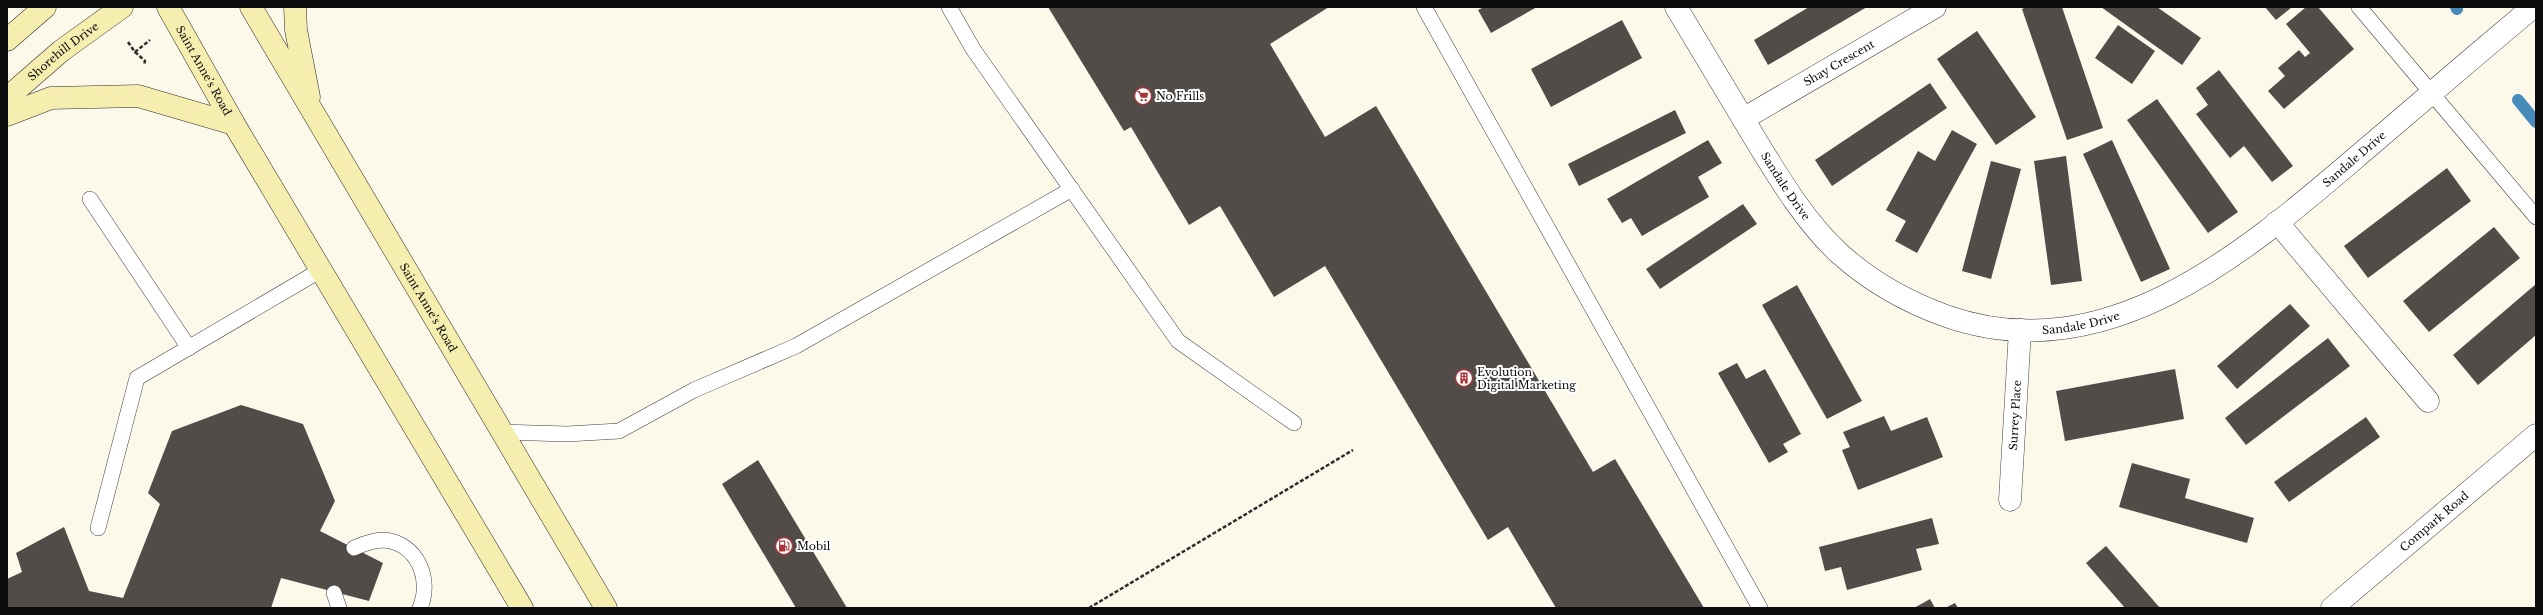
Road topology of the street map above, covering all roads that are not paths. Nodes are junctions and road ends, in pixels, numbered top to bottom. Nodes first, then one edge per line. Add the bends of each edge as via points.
1 (45, 7) edge
2 (122, 7) edge
3 (168, 7) edge
4 (251, 7) edge
5 (295, 7) edge
6 (949, 7) edge
7 (1424, 7) edge
8 (1676, 7) edge
9 (1935, 7) edge
10 (2359, 7) edge
11 (2533, 12) edge
12 (7, 40) edge
13 (2431, 93) junction
14 (7, 98) edge
15 (312, 114) junction
16 (7, 115) edge
17 (1743, 119) junction
18 (234, 124) junction
19 (1072, 189) junction
20 (90, 199) dead end
21 (2536, 217) edge
22 (2277, 222) junction
23 (321, 270) junction
24 (2020, 330) junction
25 (189, 348) junction
26 (2428, 401) dead end
27 (1294, 423) dead end
28 (501, 432) junction
29 (2536, 435) edge
30 (2010, 500) dead end
31 (98, 528) dead end
32 (354, 548) dead end
33 (334, 593) dead end
34 (339, 608) edge
35 (420, 608) edge
36 (522, 608) edge
37 (606, 608) edge
38 (1760, 608) edge
39 (2332, 608) edge

1 - 12 main road
2 - 14 main road, Shorehill Drive via 61,51
3 - 18 main road, Saint Anne's Road
4 - 15 main road, Saint Anne's Road
5 - 15 main road via 296,30
6 - 19 lane via 973,49
7 - 38 lane
8 - 17 street, Sandale Drive
9 - 17 street, Shay Crescent
10 - 13 lane
11 - 13 street, Sandale Drive
13 - 21 lane
13 - 22 street, Sandale Drive
15 - 28 main road, Saint Anne's Road
16 - 18 main road via 51,98 138,96
17 - 24 street, Sandale Drive via 1776,174 1808,219 1840,254 1879,284 1917,306 1963,322
18 - 23 main road, Saint Anne's Road
19 - 27 lane via 1178,341
19 - 28 lane via 796,346 694,390 619,431 567,434
20 - 25 lane
22 - 24 street, Sandale Drive via 2203,276 2118,317 2047,331
22 - 26 street
23 - 25 lane
23 - 36 main road, Saint Anne's Road
24 - 30 street, Surrey Place
25 - 31 lane via 138,378
28 - 37 main road, Saint Anne's Road
29 - 39 street, Compark Road
32 - 35 lane via 368,542 384,540 399,545 412,554 421,566 425,582
33 - 34 lane

